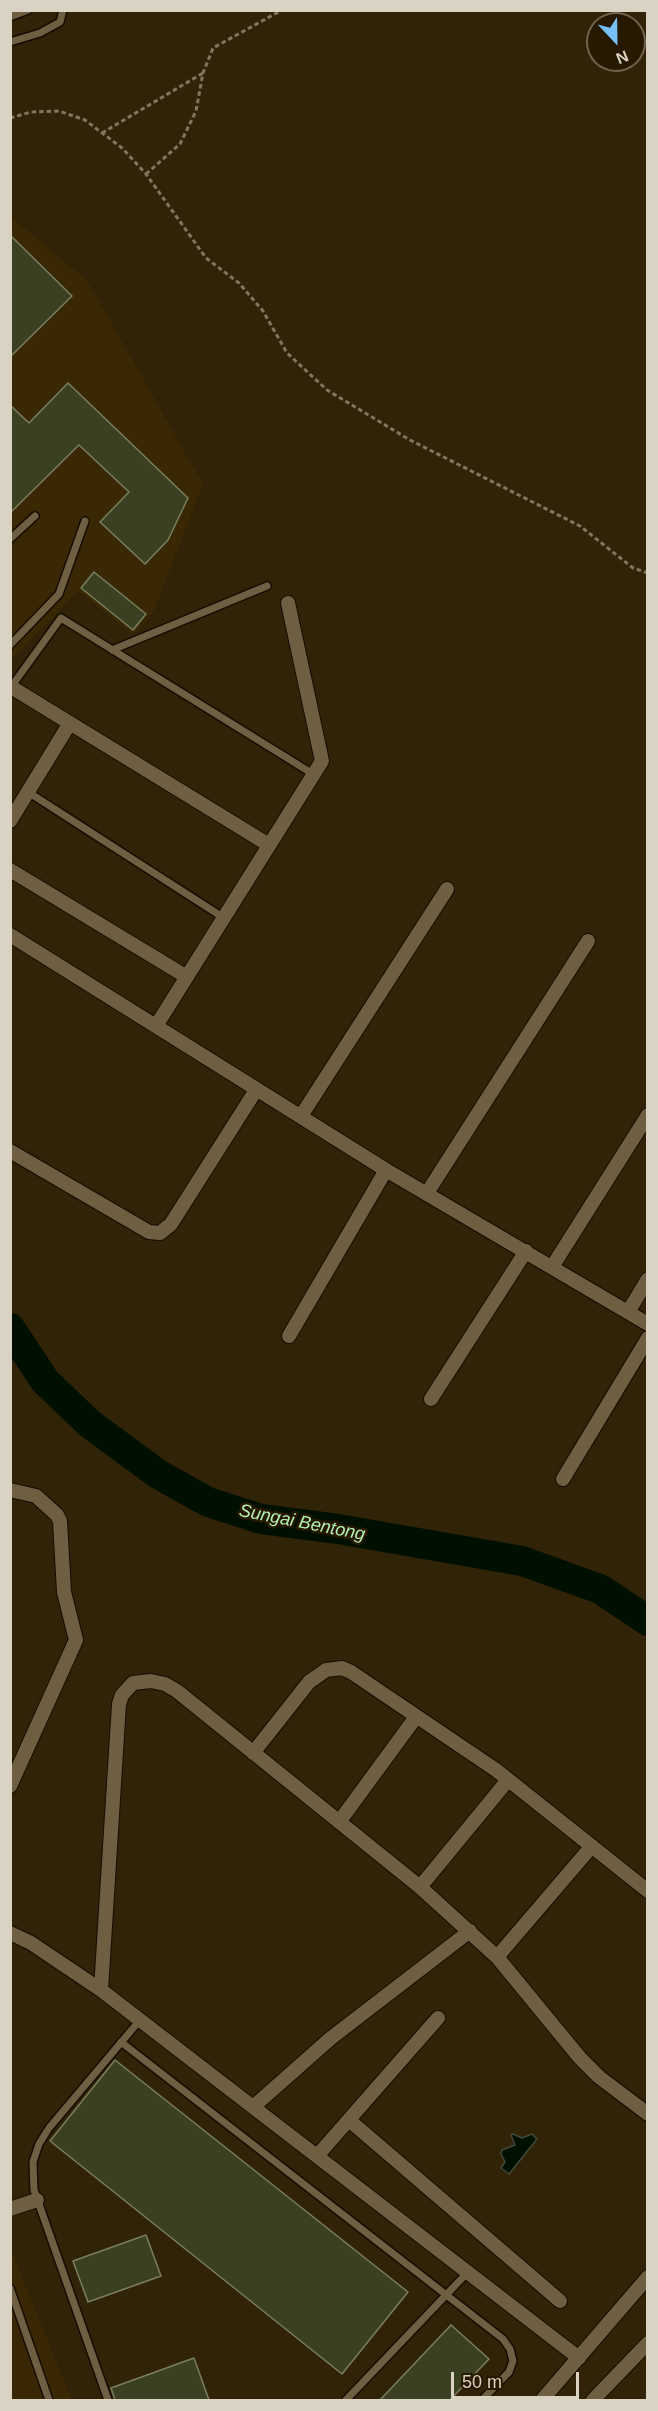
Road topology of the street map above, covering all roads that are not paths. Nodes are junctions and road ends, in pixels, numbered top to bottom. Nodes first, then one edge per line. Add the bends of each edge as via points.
1 (28, 10) edge
2 (63, 10) edge
3 (10, 16) edge
4 (10, 42) edge
5 (34, 516) dead end
6 (85, 521) dead end
7 (10, 539) edge
8 (267, 586) dead end
9 (288, 603) dead end
10 (10, 645) edge
11 (112, 650) junction
12 (11, 687) edge
13 (70, 723) junction
14 (313, 774) junction
15 (28, 792) junction
16 (10, 821) edge
17 (269, 845) junction
18 (10, 870) edge
19 (447, 889) dead end
20 (224, 918) junction
21 (10, 935) edge
22 (588, 941) dead end
23 (187, 977) junction
24 (156, 1026) junction
25 (256, 1090) junction
26 (648, 1115) edge
27 (301, 1116) junction
28 (10, 1151) edge
29 (386, 1170) junction
30 (427, 1193) junction
31 (526, 1251) junction
32 (552, 1267) junction
33 (648, 1280) edge
34 (628, 1312) junction
35 (648, 1324) edge
36 (289, 1336) dead end
37 (648, 1338) edge
38 (430, 1399) dead end
39 (563, 1479) dead end
40 (10, 1490) edge
41 (416, 1717) junction
42 (253, 1754) junction
43 (508, 1780) junction
44 (10, 1786) edge
45 (339, 1822) junction
46 (592, 1846) junction
47 (420, 1887) junction
48 (648, 1891) edge
49 (470, 1931) junction
50 (10, 1933) edge
51 (497, 1957) junction
52 (101, 1990) junction
53 (438, 2018) dead end
54 (140, 2020) junction
55 (121, 2043) junction
56 (253, 2107) junction
57 (648, 2114) edge
58 (349, 2120) junction
59 (317, 2156) junction
60 (37, 2200) junction
61 (10, 2209) edge
62 (468, 2272) junction
63 (648, 2277) edge
64 (10, 2288) edge
65 (445, 2294) junction
66 (560, 2301) dead end
67 (648, 2343) edge
68 (579, 2358) junction
69 (49, 2400) edge
70 (108, 2400) edge
71 (346, 2400) edge
72 (482, 2400) edge
73 (542, 2400) edge
74 (593, 2400) edge

1 - 3 lane
2 - 4 lane via 60,22
5 - 7 lane
6 - 10 lane via 59,594
8 - 11 lane
9 - 14 street via 322,761
11 - 12 lane via 61,618
11 - 14 lane
12 - 13 street
13 - 15 street
13 - 17 street
14 - 17 street
15 - 16 street
15 - 20 lane
17 - 20 street
18 - 23 street
19 - 27 street
20 - 23 street
21 - 24 street
22 - 30 street
23 - 24 street
24 - 25 street
25 - 27 street
25 - 28 street via 171,1224 160,1233 149,1232
26 - 32 street
27 - 29 street
29 - 30 street
29 - 36 street
30 - 31 street
31 - 32 street
31 - 38 street
32 - 34 street
33 - 34 street
34 - 35 street
37 - 39 street
40 - 44 street via 36,1496 60,1521 64,1592 76,1640
41 - 42 street via 351,1672 334,1668 309,1682
41 - 43 street
41 - 45 street
42 - 45 street
42 - 52 street via 165,1684 133,1683 122,1695
43 - 46 street
43 - 47 street
45 - 47 street
46 - 48 street
46 - 51 street
47 - 49 street
49 - 51 street
49 - 56 street via 330,2038
50 - 52 street
51 - 57 street via 580,2058
52 - 54 street
53 - 58 street
54 - 55 lane
54 - 56 street
55 - 60 lane via 39,2144 32,2176
55 - 65 lane
56 - 59 street
58 - 59 street
58 - 66 street
59 - 62 street
60 - 61 street
60 - 70 lane
62 - 65 lane
62 - 68 street
63 - 68 street
64 - 69 lane
65 - 71 lane
65 - 72 lane via 510,2349 513,2361 509,2372
67 - 74 street
68 - 73 street

